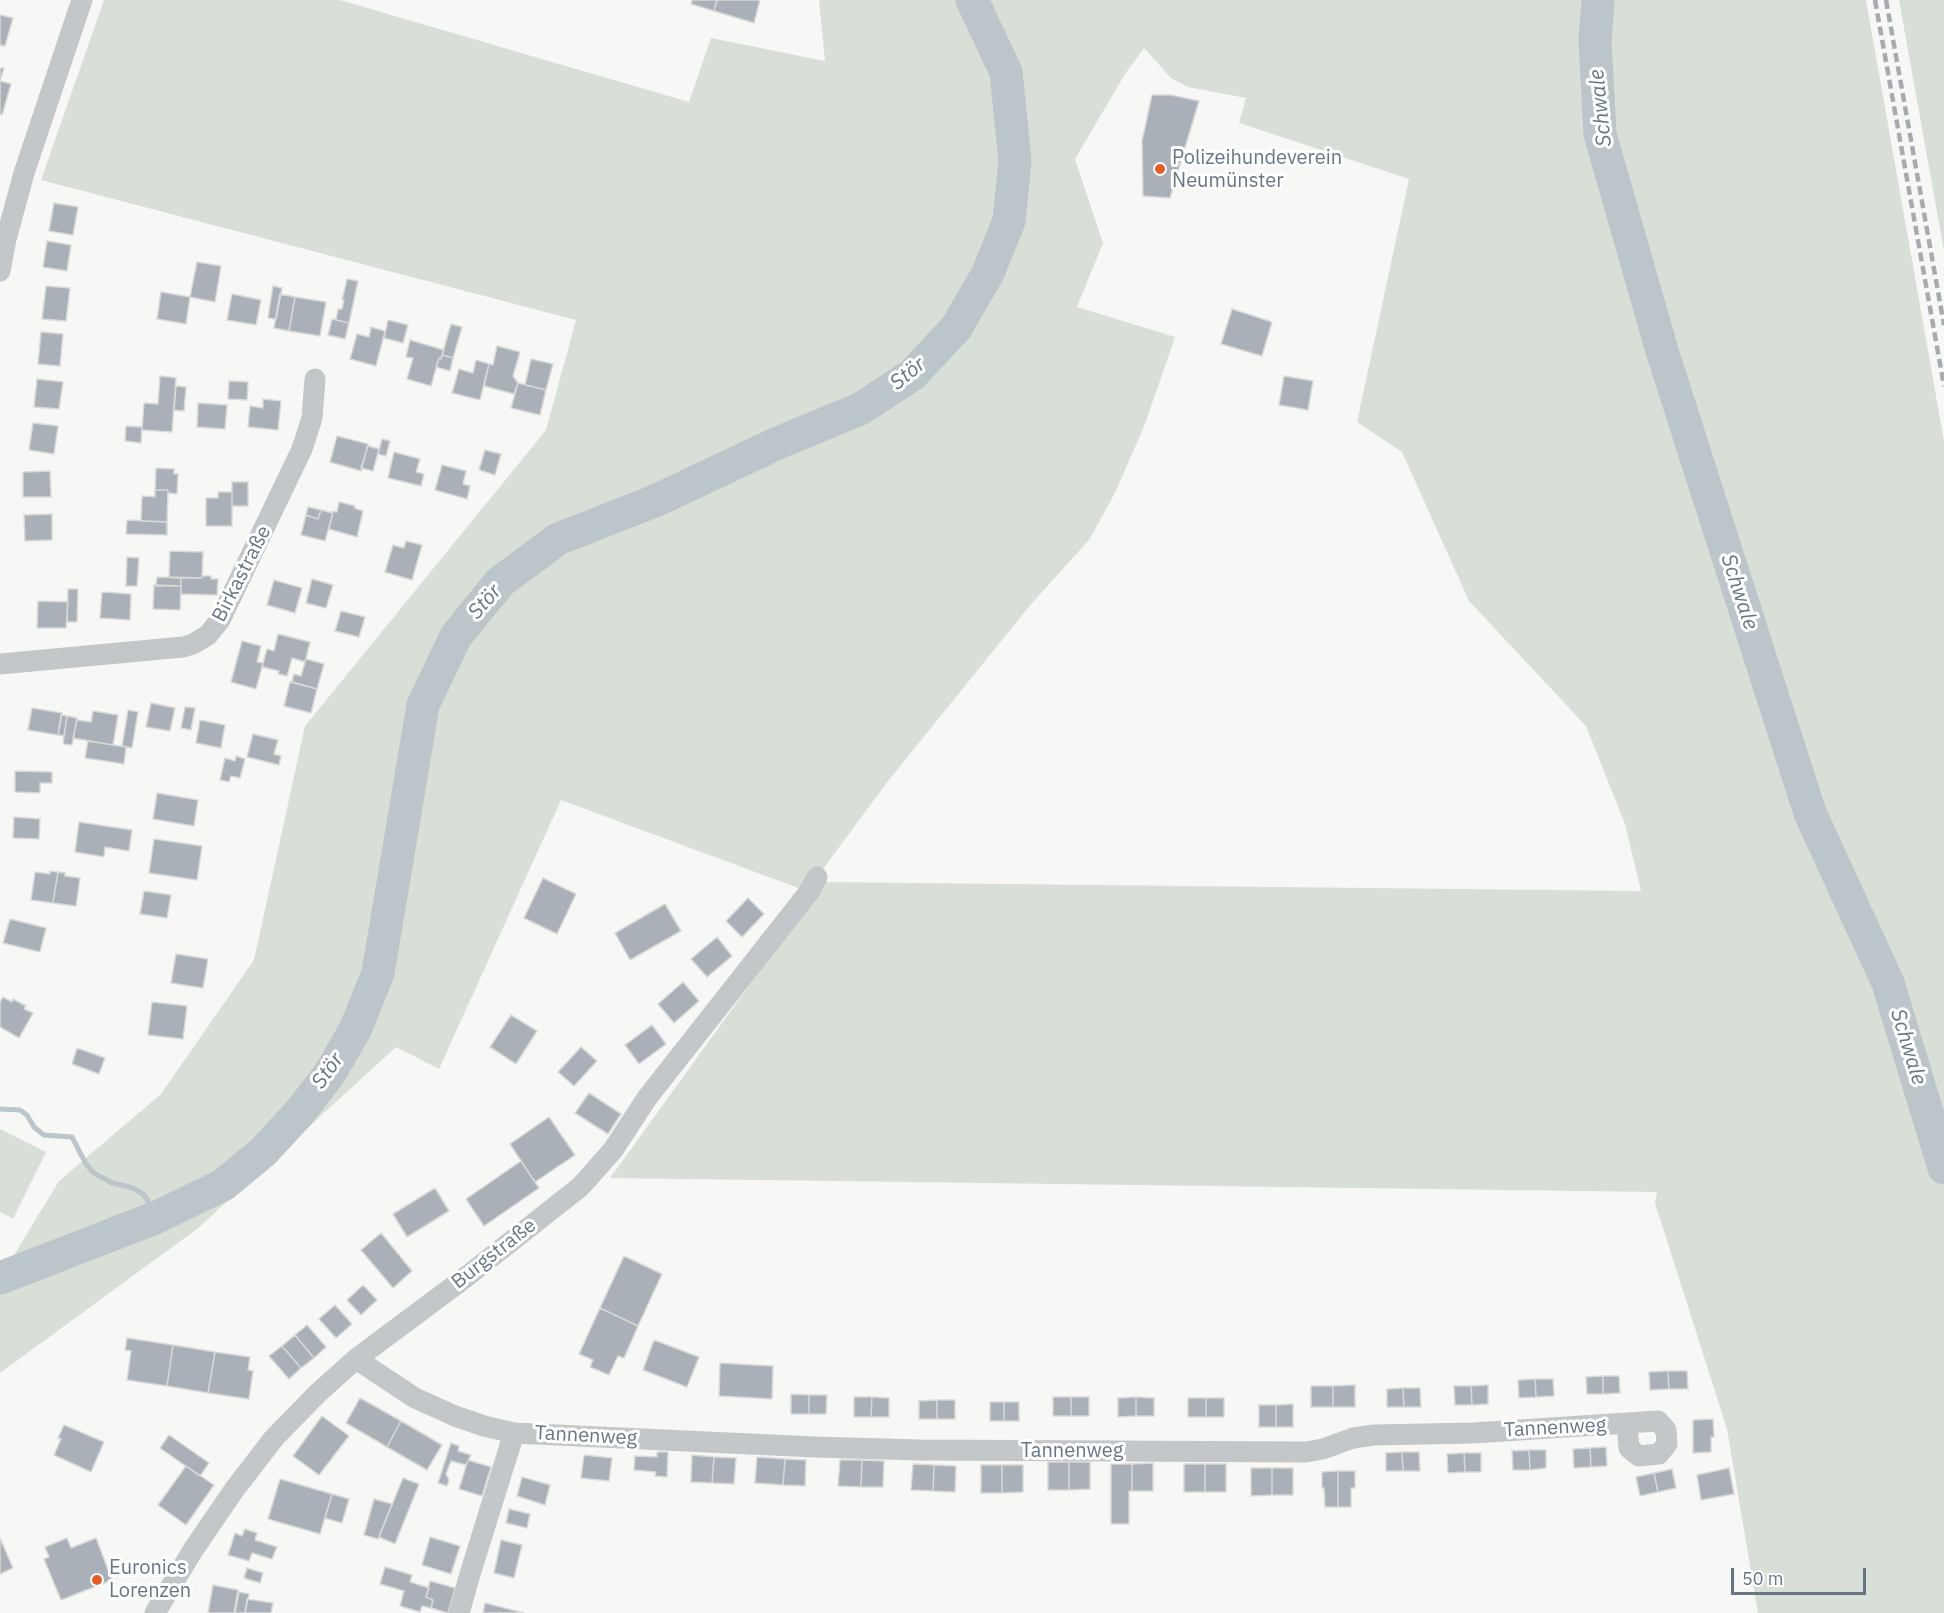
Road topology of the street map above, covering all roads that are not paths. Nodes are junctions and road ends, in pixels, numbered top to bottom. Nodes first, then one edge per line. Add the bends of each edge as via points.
1 (82, 0) edge
2 (0, 271) edge
3 (315, 379) dead end
4 (0, 664) edge
5 (817, 878) dead end
6 (356, 1359) junction
7 (1627, 1424) dead end
8 (514, 1433) junction
9 (155, 1613) edge
10 (459, 1613) edge

1 - 2 street via 24,173
3 - 4 street, Birkastraße via 312,418 302,449 220,620 208,634 183,647
5 - 6 street, Burgstraße via 647,1098 613,1150 580,1187
6 - 8 street, Tannenweg via 415,1398 465,1419
6 - 9 street, Burgstraße via 267,1447 193,1550
7 - 8 street, Tannenweg via 1374,1435 1306,1452 921,1450
8 - 10 street

